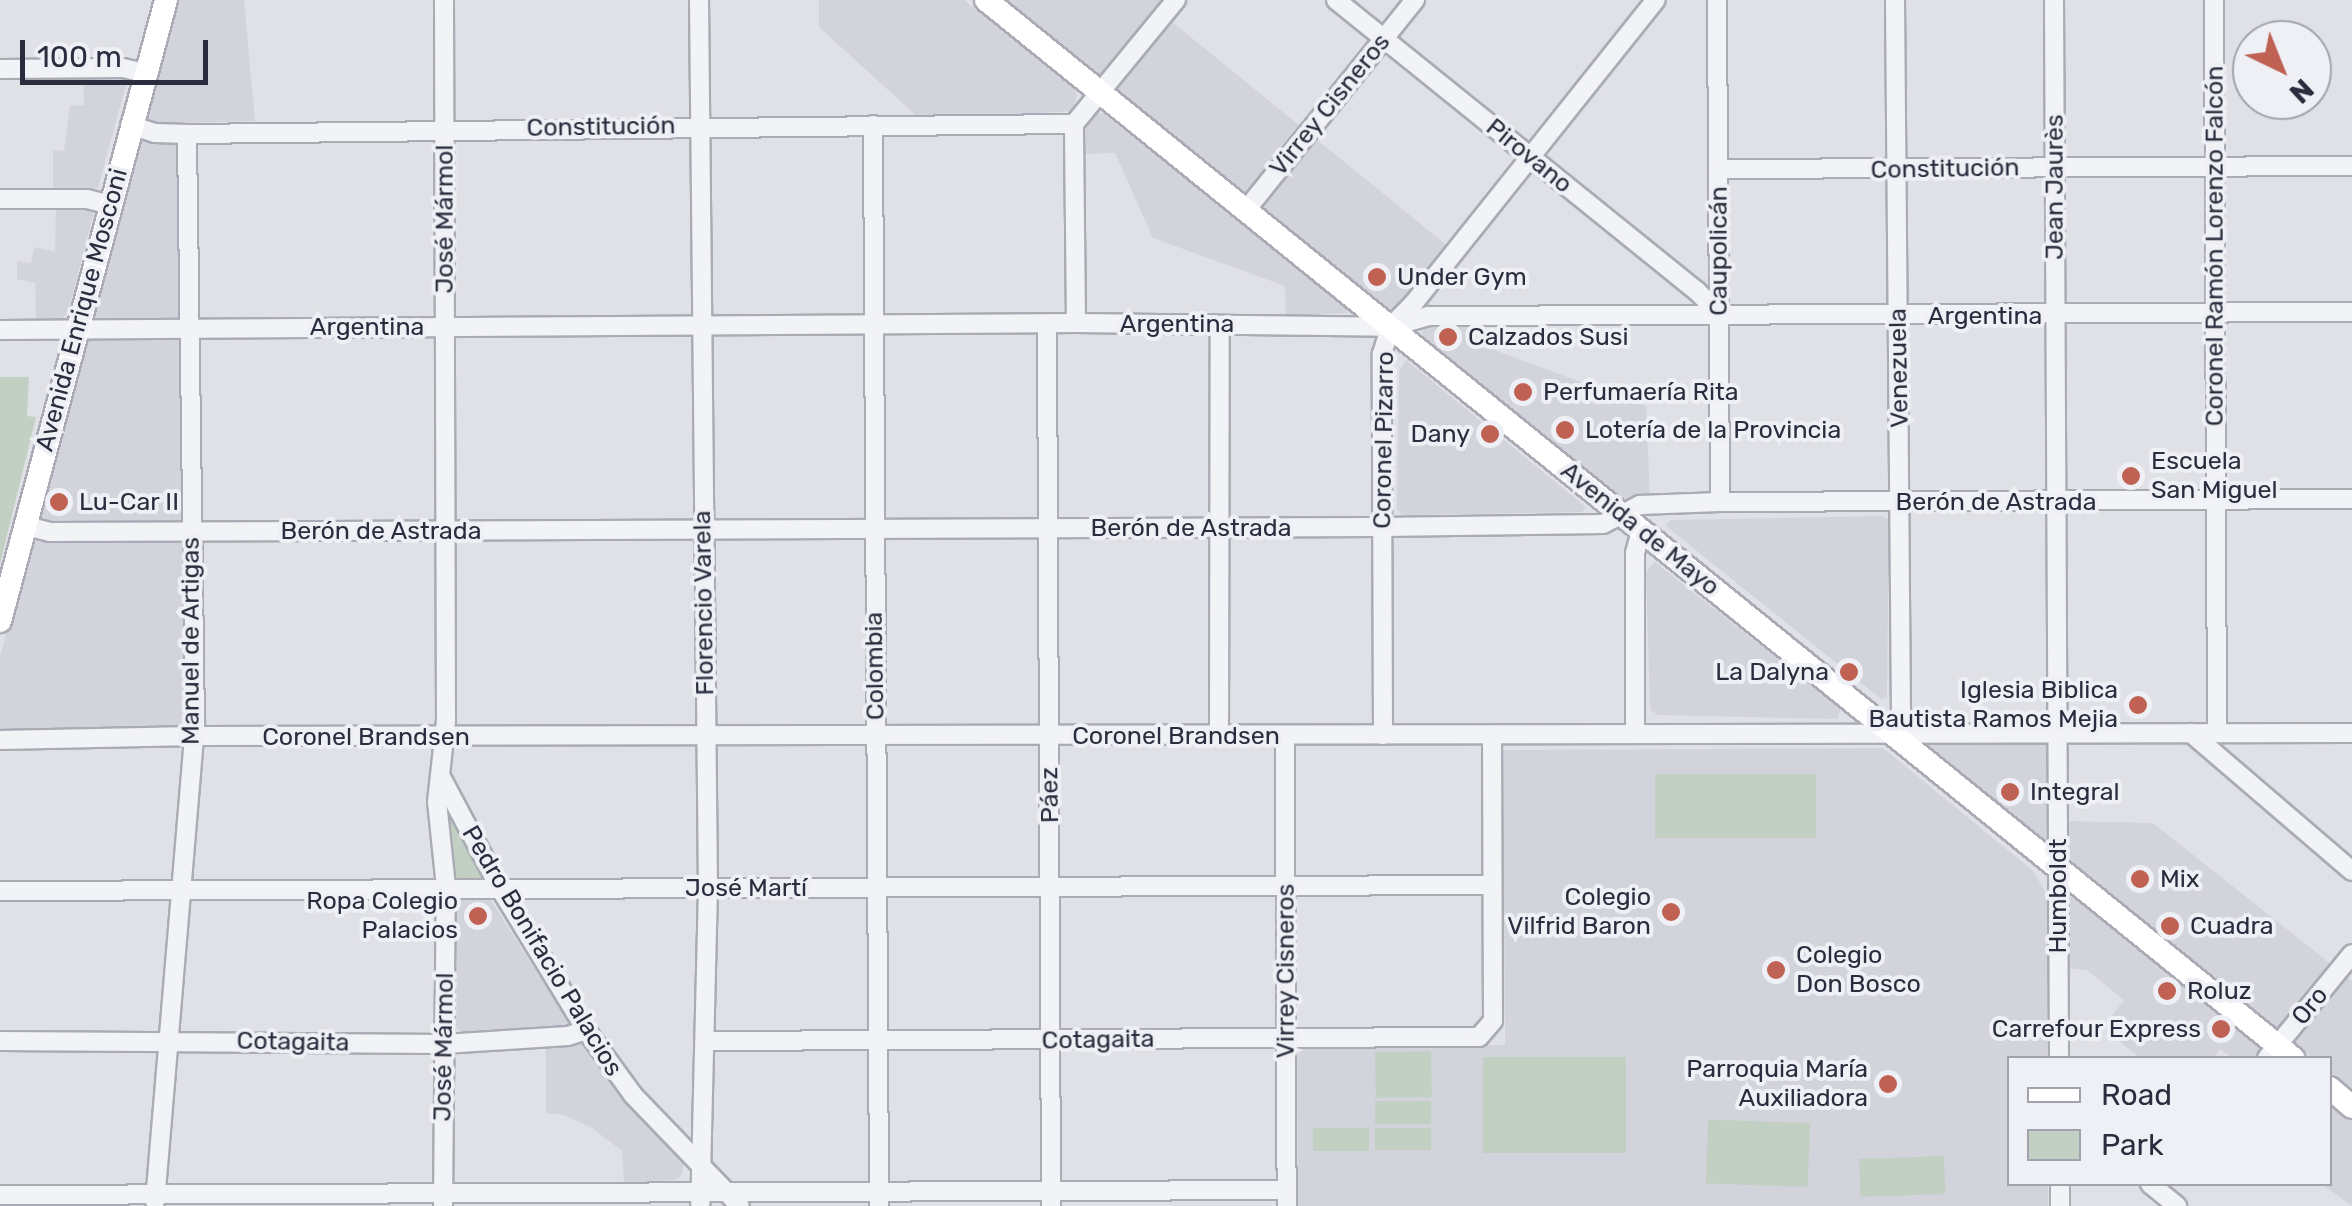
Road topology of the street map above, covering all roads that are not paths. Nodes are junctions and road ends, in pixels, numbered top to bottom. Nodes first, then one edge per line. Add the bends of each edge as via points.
1 (166, 0) edge
2 (444, 0) edge
3 (699, 0) edge
4 (986, 0) edge
5 (1176, 0) edge
6 (1336, 0) edge
7 (1415, 0) edge
8 (1656, 0) edge
9 (1716, 0) edge
10 (1896, 0) edge
11 (2054, 0) edge
12 (2214, 0) edge
13 (1383, 39) junction
14 (0, 68) edge
15 (144, 73) junction
16 (1100, 93) junction
17 (1074, 124) junction
18 (130, 125) junction
19 (872, 125) junction
20 (700, 126) junction
21 (444, 130) junction
22 (187, 134) junction
23 (1528, 156) junction
24 (2214, 163) junction
25 (2056, 166) junction
26 (2352, 166) edge
27 (1718, 169) junction
28 (1896, 171) junction
29 (0, 199) edge
30 (111, 205) junction
31 (1246, 210) junction
32 (2352, 312) edge
33 (1719, 315) junction
34 (1898, 315) junction
35 (2054, 316) junction
36 (2214, 316) junction
37 (1076, 323) junction
38 (1048, 324) junction
39 (1220, 325) junction
40 (874, 326) junction
41 (1390, 326) junction
42 (188, 327) junction
43 (446, 327) junction
44 (702, 327) junction
45 (77, 328) junction
46 (0, 330) edge
47 (2352, 499) edge
48 (2216, 500) junction
49 (1720, 502) junction
50 (1900, 502) junction
51 (2057, 502) junction
52 (1622, 514) junction
53 (26, 526) junction
54 (1382, 527) junction
55 (874, 528) junction
56 (1221, 528) junction
57 (1046, 529) junction
58 (192, 530) junction
59 (1641, 530) junction
60 (448, 531) junction
61 (702, 531) junction
62 (0, 621) edge
63 (1635, 732) junction
64 (2191, 733) junction
65 (2217, 733) junction
66 (1893, 734) junction
67 (2059, 734) junction
68 (2352, 734) edge
69 (1383, 735) junction
70 (1492, 735) junction
71 (193, 736) junction
72 (1049, 736) junction
73 (1219, 736) junction
74 (1285, 736) junction
75 (706, 737) junction
76 (876, 737) junction
77 (443, 738) junction
78 (0, 740) edge
79 (440, 774) junction
80 (2057, 870) junction
81 (2352, 871) edge
82 (1286, 884) junction
83 (1492, 885) junction
84 (1051, 886) junction
85 (878, 887) junction
86 (446, 888) junction
87 (708, 888) junction
88 (179, 890) junction
89 (501, 890) junction
90 (0, 892) edge
91 (2352, 954) edge
92 (586, 1030) junction
93 (1286, 1038) junction
94 (166, 1040) junction
95 (878, 1040) junction
96 (0, 1041) edge
97 (707, 1041) junction
98 (1050, 1041) junction
99 (444, 1044) junction
100 (2279, 1054) edge
101 (2060, 1056) edge
102 (2332, 1090) edge
103 (2352, 1107) edge
104 (703, 1167) junction
105 (724, 1189) junction
106 (2157, 1191) edge
107 (0, 1195) edge
108 (880, 1197) edge
109 (701, 1198) edge
110 (1051, 1198) edge
111 (1287, 1198) edge
112 (155, 1200) edge
113 (443, 1200) edge
114 (740, 1206) edge
115 (2178, 1206) edge

1 - 15 main road, Avenida Enrique Mosconi
2 - 21 street, José Mármol
3 - 20 street, Florencio Varela
4 - 16 main road, Avenida de Mayo
5 - 16 street
6 - 13 street, Pirovano
7 - 13 street, Virrey Cisneros
8 - 23 street, Coronel Pizarro
9 - 27 street, Caupolicán
10 - 28 street, Venezuela
11 - 25 street, Jean Jaurès
12 - 24 street, Coronel Ramón Lorenzo Falcón
13 - 23 street, Pirovano
13 - 31 street, Virrey Cisneros
14 - 15 street
15 - 18 main road, Avenida Enrique Mosconi
16 - 17 street
16 - 31 main road, Avenida de Mayo
17 - 19 street, Constitución
17 - 37 street
18 - 22 street, Constitución
18 - 30 main road, Avenida Enrique Mosconi
19 - 20 street, Constitución
19 - 40 street, Colombia
20 - 21 street, Constitución
20 - 44 street, Florencio Varela
21 - 22 street, Constitución
21 - 43 street, José Mármol
22 - 42 street, Manuel de Artigas
23 - 33 street, Pirovano
23 - 41 street, Coronel Pizarro
24 - 25 street, Constitución
24 - 26 street, Constitución
24 - 36 street, Coronel Ramón Lorenzo Falcón
25 - 28 street, Constitución
25 - 35 street, Jean Jaurès
27 - 28 street, Constitución
27 - 33 street, Caupolicán
28 - 34 street, Venezuela
29 - 30 street
30 - 45 main road, Avenida Enrique Mosconi
31 - 41 main road, Avenida de Mayo
32 - 36 street, Argentina
33 - 34 street, Argentina
33 - 41 street, Argentina via 1428,316
33 - 49 street, Caupolicán
34 - 35 street, Argentina
34 - 50 street, Venezuela
35 - 36 street, Argentina
35 - 51 street, Jean Jaurès
36 - 48 street, Coronel Ramón Lorenzo Falcón
37 - 38 street, Argentina
37 - 39 street, Argentina
38 - 40 street, Argentina
38 - 57 street, Páez
39 - 41 street, Argentina
39 - 56 street
40 - 44 street, Argentina
40 - 55 street, Colombia
41 - 52 main road, Avenida de Mayo
41 - 54 street, Coronel Pizarro via 1382,354
42 - 43 street, Argentina
42 - 45 street, Argentina
42 - 58 street, Manuel de Artigas
43 - 44 street, Argentina
43 - 60 street, José Mármol
44 - 61 street, Florencio Varela
45 - 46 street, Argentina
45 - 53 main road, Avenida Enrique Mosconi
47 - 48 street, Berón de Astrada
48 - 51 street, Berón de Astrada
48 - 65 street, Coronel Ramón Lorenzo Falcón
49 - 50 street, Berón de Astrada
49 - 52 street, Berón de Astrada via 1640,505
50 - 51 street, Berón de Astrada
50 - 66 street, Venezuela via 1901,715
51 - 67 street, Jean Jaurès
52 - 54 street, Berón de Astrada via 1603,524
52 - 59 main road, Avenida de Mayo
53 - 58 street, Berón de Astrada via 50,532
53 - 62 main road, Avenida Enrique Mosconi
54 - 56 street, Berón de Astrada
54 - 69 street, Coronel Pizarro
55 - 57 street, Berón de Astrada
55 - 61 street, Berón de Astrada
55 - 76 street, Colombia
56 - 57 street, Berón de Astrada
56 - 73 street
57 - 72 street, Páez
58 - 60 street, Berón de Astrada
58 - 71 street, Manuel de Artigas
59 - 63 street via 1635,553
59 - 66 main road, Avenida de Mayo
60 - 61 street, Berón de Astrada
60 - 77 street, José Mármol
61 - 75 street, Florencio Varela
63 - 66 street, Coronel Brandsen
63 - 70 street, Coronel Brandsen
64 - 65 street, Coronel Brandsen
64 - 67 street, Coronel Brandsen
64 - 81 street
65 - 68 street, Coronel Brandsen
66 - 67 street, Coronel Brandsen
66 - 80 main road, Avenida de Mayo
67 - 80 street, Humboldt
69 - 70 street, Coronel Brandsen
69 - 74 street, Coronel Brandsen
70 - 83 street
71 - 77 street, Coronel Brandsen
71 - 78 street, Coronel Brandsen
71 - 88 street, Manuel de Artigas
72 - 73 street, Coronel Brandsen
72 - 76 street, Coronel Brandsen
72 - 84 street, Páez
73 - 74 street, Coronel Brandsen
74 - 82 street, Virrey Cisneros
75 - 76 street, Coronel Brandsen
75 - 77 street, Coronel Brandsen
75 - 87 street, Florencio Varela
76 - 85 street, Colombia
77 - 79 street, Pedro Bonifacio Palacios
79 - 86 street, Pedro Bonifacio Palacios
79 - 89 street, Pedro Bonifacio Palacios
80 - 100 main road, Avenida de Mayo
80 - 101 street, Humboldt
82 - 83 street, José Martí
82 - 84 street, José Martí
82 - 93 street, Virrey Cisneros
83 - 93 street, Cotagaita via 1488,1032 1478,1038
84 - 85 street, José Martí
84 - 98 street, Páez
85 - 87 street, José Martí
85 - 95 street, Colombia
86 - 88 street, José Martí
86 - 89 street, José Martí
86 - 99 street, José Mármol
87 - 89 street, José Martí
87 - 97 street, Florencio Varela
88 - 90 street, José Martí
88 - 94 street, Manuel de Artigas
89 - 92 street, Pedro Bonifacio Palacios
91 - 100 street, Oro
92 - 99 street, Cotagaita
92 - 104 street, Pedro Bonifacio Palacios via 633,1096
93 - 98 street, Cotagaita
93 - 111 street, Virrey Cisneros
94 - 96 street, Cotagaita
94 - 99 street, Cotagaita
94 - 112 street, Manuel de Artigas
95 - 97 street, Cotagaita
95 - 98 street, Cotagaita
95 - 108 street, Colombia
97 - 104 street, Florencio Varela
98 - 110 street, Páez
99 - 113 street, José Mármol
102 - 103 main road
104 - 105 street, Pedro Bonifacio Palacios
104 - 109 street, Florencio Varela
105 - 108 street
105 - 109 street
105 - 114 street, Pedro Bonifacio Palacios
106 - 115 street
107 - 112 street
108 - 110 street
109 - 113 street
110 - 111 street
112 - 113 street

